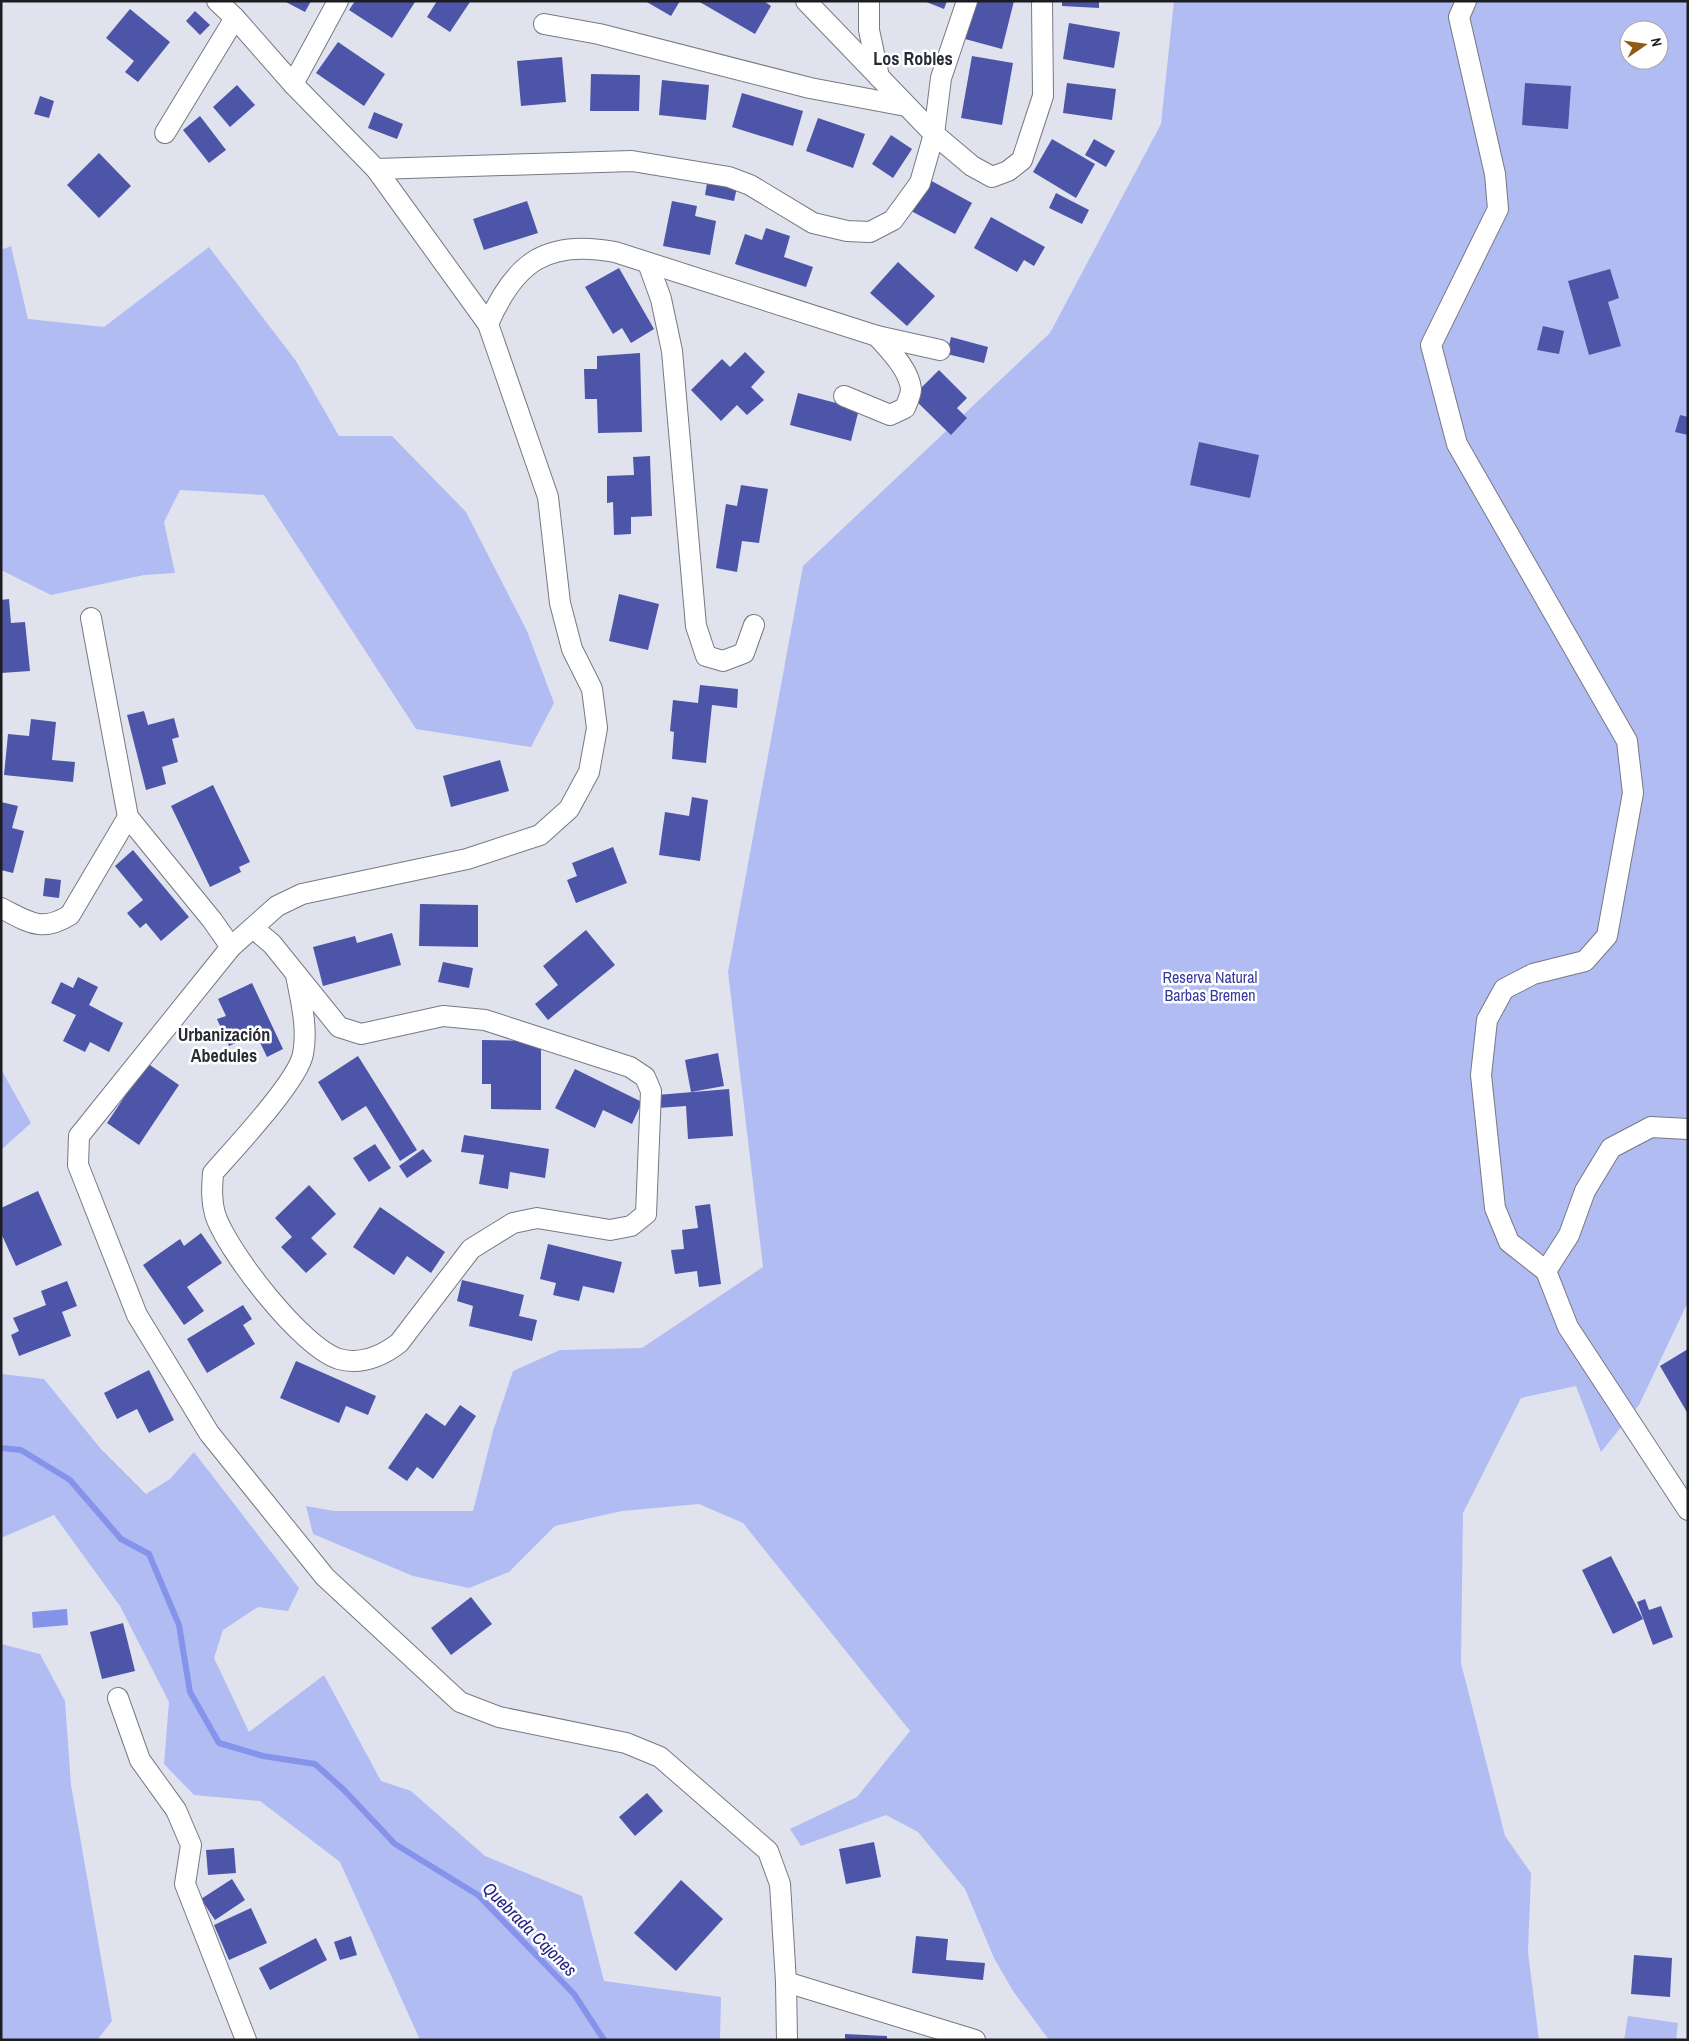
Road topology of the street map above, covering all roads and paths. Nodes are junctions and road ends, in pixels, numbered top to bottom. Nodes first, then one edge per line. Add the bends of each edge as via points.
1 (217, 1) edge
2 (338, 1) edge
3 (806, 1) edge
4 (869, 1) edge
5 (966, 1) edge
6 (1042, 1) edge
7 (1466, 1) edge
8 (235, 18) junction
9 (544, 24) dead end
10 (879, 77) junction
11 (294, 84) junction
12 (906, 106) junction
13 (164, 133) dead end
14 (934, 134) junction
15 (376, 169) junction
16 (648, 263) junction
17 (488, 324) junction
18 (877, 336) junction
19 (940, 350) dead end
20 (844, 396) dead end
21 (91, 618) dead end
22 (754, 625) dead end
23 (128, 817) junction
24 (1, 908) edge
25 (253, 928) junction
26 (231, 947) junction
27 (296, 975) junction
28 (1688, 1129) edge
29 (1546, 1271) junction
30 (1688, 1510) edge
31 (118, 1698) dead end
32 (786, 1982) junction
33 (246, 2040) edge
34 (787, 2040) edge
35 (974, 2040) edge

1 - 8 street
2 - 11 street
3 - 10 street
4 - 10 street via 869,30
5 - 14 street via 941,78
6 - 14 street via 1043,96 1022,160 1008,171 992,177 972,166
7 - 29 street via 1459,17 1495,174 1498,209 1431,345 1457,444 1627,741 1633,793 1607,936 1585,961 1533,974 1504,989 1487,1020 1481,1075 1495,1208 1509,1242
8 - 11 street
8 - 13 street
9 - 12 street via 599,34 810,88
10 - 12 street
11 - 15 street
12 - 14 street
14 - 15 street via 920,183 893,220 870,232 847,231 813,223 750,185 728,177 632,161
15 - 17 street
16 - 17 street via 587,247 560,250 536,259 500,296
16 - 18 street
16 - 22 street via 672,351 696,626 706,656 723,661 744,653
17 - 25 street via 548,497 560,603 572,649 592,689 597,728 589,772 569,809 540,835 467,859 302,894 277,906
18 - 19 street
18 - 20 street via 905,373 911,390 905,408 890,415
21 - 23 street
23 - 24 street via 70,915 54,925 30,923
23 - 26 street
25 - 26 street
25 - 27 street via 272,944
26 - 32 street via 79,1136 78,1165 137,1315 209,1433 325,1577 460,1702 499,1716 626,1743 660,1757 768,1851 780,1884
27 - 27 street via 339,1027 361,1034 443,1016 485,1020 630,1067 645,1077 651,1091 646,1214 631,1226 610,1230 537,1218 513,1223 471,1249 399,1343 384,1354 362,1360 339,1359 307,1340 246,1269 215,1215 211,1192 213,1172 292,1079 303,1056 305,1028
28 - 29 street via 1651,1127 1611,1148 1585,1192 1569,1235
29 - 30 street via 1568,1327
31 - 33 street via 140,1760 176,1810 191,1845 185,1884
32 - 34 street
32 - 35 street

